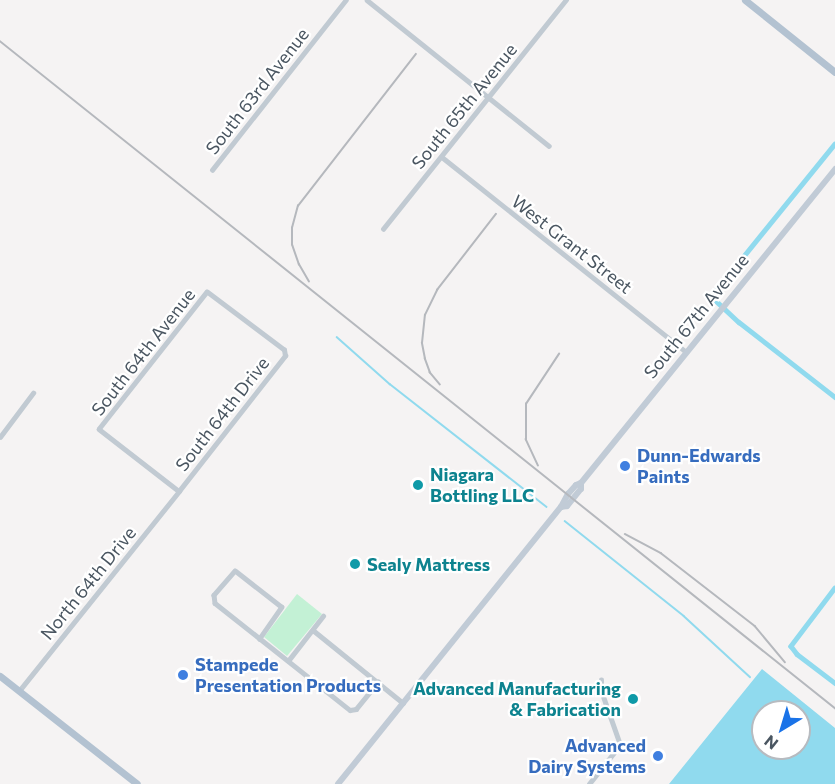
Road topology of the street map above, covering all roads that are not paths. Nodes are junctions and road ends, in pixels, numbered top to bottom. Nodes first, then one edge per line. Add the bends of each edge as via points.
1 (346, 0) edge
2 (367, 0) edge
3 (566, 0) edge
4 (745, 0) edge
5 (835, 72) edge
6 (489, 98) junction
7 (549, 146) dead end
8 (442, 157) junction
9 (835, 169) edge
10 (212, 170) dead end
11 (383, 229) dead end
12 (686, 352) junction
13 (286, 353) joint
14 (33, 393) dead end
15 (0, 437) edge
16 (179, 491) junction
17 (323, 616) dead end
18 (313, 630) junction
19 (259, 639) junction
20 (288, 661) junction
21 (0, 676) edge
22 (601, 680) dead end
23 (378, 682) junction
24 (19, 691) junction
25 (403, 703) junction
26 (137, 784) edge
27 (338, 784) edge
28 (589, 784) edge

1 - 10 street, South 63rd Avenue
2 - 6 street
3 - 6 street, South 65th Avenue
4 - 5 main road
6 - 7 street
6 - 8 street, South 65th Avenue
8 - 11 street, South 65th Avenue
8 - 12 street, West Grant Street
9 - 12 main road, South 67th Avenue
12 - 25 main road, South 67th Avenue via 567,506 561,507
13 - 16 street, South 64th Drive
13 - 16 street, South 64th Avenue via 207,292 99,429
14 - 15 street
16 - 24 street, North 64th Drive
17 - 18 street
18 - 20 street
18 - 23 street
19 - 19 street via 213,600 235,571 281,607
19 - 20 street
20 - 23 street via 350,710 356,709
21 - 24 main road
22 - 28 street via 620,745
23 - 25 street
24 - 26 main road
25 - 27 main road, South 67th Avenue

